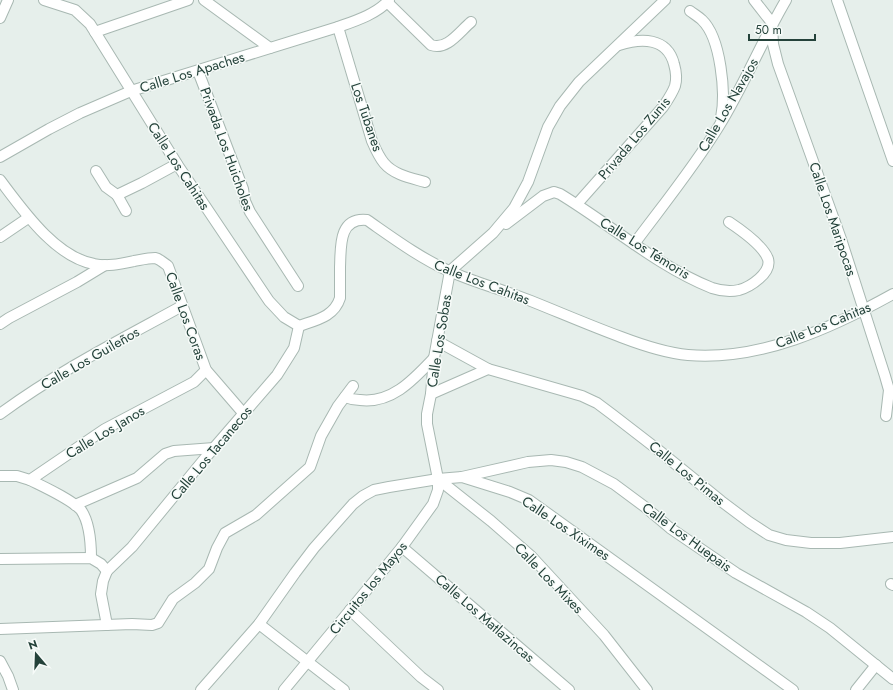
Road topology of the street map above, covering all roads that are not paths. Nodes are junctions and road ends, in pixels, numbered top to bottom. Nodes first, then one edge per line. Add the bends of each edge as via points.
1 (8, 0) edge
2 (44, 0) edge
3 (188, 0) edge
4 (204, 0) edge
5 (665, 0) edge
6 (754, 0) edge
7 (786, 0) edge
8 (837, 0) edge
9 (388, 1) edge
10 (690, 11) dead end
11 (0, 18) edge
12 (471, 22) dead end
13 (772, 24) junction
14 (338, 27) junction
15 (95, 32) junction
16 (616, 46) junction
17 (270, 48) junction
18 (198, 71) junction
19 (131, 91) junction
20 (719, 126) junction
21 (0, 157) edge
22 (893, 161) edge
23 (177, 164) junction
24 (96, 171) dead end
25 (0, 180) edge
26 (425, 182) dead end
27 (117, 195) junction
28 (577, 204) junction
29 (126, 211) dead end
30 (28, 218) junction
31 (729, 222) dead end
32 (493, 233) junction
33 (0, 237) edge
34 (634, 244) junction
35 (105, 265) junction
36 (450, 271) junction
37 (298, 286) dead end
38 (893, 294) edge
39 (182, 306) junction
40 (864, 310) junction
41 (0, 324) edge
42 (299, 326) junction
43 (437, 341) junction
44 (434, 358) junction
45 (488, 369) junction
46 (206, 370) junction
47 (353, 386) dead end
48 (431, 394) junction
49 (345, 397) junction
50 (0, 414) edge
51 (244, 414) junction
52 (886, 416) dead end
53 (214, 448) junction
54 (0, 476) edge
55 (462, 477) junction
56 (438, 478) junction
57 (30, 480) junction
58 (75, 505) junction
59 (893, 537) edge
60 (402, 547) junction
61 (91, 558) junction
62 (0, 559) edge
63 (107, 571) junction
64 (350, 610) junction
65 (259, 624) junction
66 (107, 625) junction
67 (0, 629) edge
68 (0, 661) edge
69 (307, 661) junction
70 (876, 665) junction
71 (893, 679) edge
72 (13, 690) edge
73 (201, 690) edge
74 (284, 690) edge
75 (344, 690) edge
76 (438, 690) edge
77 (569, 690) edge
78 (647, 690) edge
79 (793, 690) edge
80 (856, 690) edge

1 - 11 street
2 - 15 street, Calle Los Cahitas via 75,10
3 - 15 street
4 - 17 street
5 - 16 street
6 - 13 street
7 - 13 street, Calle Los Navajos
8 - 22 street
9 - 12 street via 431,45 444,46
9 - 14 street, Calle Los Apaches via 366,16
10 - 20 street via 703,21 712,36 716,50 722,87
13 - 20 street, Calle Los Navajos
13 - 40 street, Calle Los Maripocas via 778,64
14 - 17 street, Calle Los Apaches
14 - 26 street, Los Tubanes via 377,152 391,170
15 - 19 street, Calle Los Cahitas
16 - 28 street, Privada Los Zunis via 640,40 654,41 665,48 672,58 676,73 675,85 663,107
16 - 32 street via 579,82 560,106 548,127 521,195 514,208
17 - 18 street, Calle Los Apaches
18 - 19 street, Calle Los Apaches
18 - 37 street, Privada Los Huicholes via 250,212
19 - 21 street, Calle Los Apaches via 49,128
19 - 23 street, Calle Los Cahitas
20 - 34 street, Calle Los Navajos
23 - 27 street
23 - 42 street, Calle Los Cahitas via 269,301 284,317
24 - 27 street via 106,187
25 - 30 street, Calle Los Coras
27 - 29 street
28 - 32 street, Calle Los Témoris via 560,194 548,194
28 - 34 street, Calle Los Témoris
30 - 33 street
30 - 35 street, Calle Los Coras via 55,243 80,260
31 - 34 street, Calle Los Témoris via 754,241 769,262 766,271 752,284 740,289 725,291 713,288 674,269
32 - 36 street
35 - 39 street, Calle Los Coras via 155,258 162,261 168,266
35 - 41 street
36 - 40 street, Calle Los Cahitas via 648,347 688,355 738,354 769,347
36 - 42 street, Calle Los Cahitas via 426,260 367,220 353,222 343,234 341,243 338,305 327,316
36 - 43 street, Calle Los Sobas
38 - 40 street, Calle Los Cahitas
39 - 46 street, Calle Los Coras
39 - 50 street, Calle Los Guileños via 78,363
40 - 52 street, Calle Los Maripocas via 889,390
42 - 51 street, Calle Los Tacanecos via 294,348 277,375
43 - 44 street, Calle Los Sobas
43 - 45 street, Calle Los Pimas
44 - 48 street, Calle Los Sobas
44 - 49 street via 400,390 384,398 368,401
45 - 48 street
45 - 59 street, Calle Los Pimas via 582,396 597,403 721,501 769,535 811,543 840,543
46 - 51 street, Calle Los Coras
46 - 57 street, Calle Los Janos via 194,382 105,429
47 - 49 street
48 - 56 street, Calle Los Sobas via 427,424
49 - 66 street via 321,436 310,467 256,515 225,533 209,569 173,599 162,618 154,624
51 - 53 street, Calle Los Tacanecos
53 - 58 street via 165,454 137,478
53 - 63 street, Calle Los Tacanecos via 132,547
54 - 57 street via 17,476
55 - 56 street, Calle Los Xiximes
55 - 70 street, Calle Los Huepais via 528,462 551,460 582,467 614,484 736,573 830,628
55 - 79 street, Calle Los Xiximes via 529,500
56 - 60 street, Circuitos los Mayos via 438,490 433,504
56 - 65 street, Calle Los Xiximes via 374,490 353,504 314,548
56 - 78 street, Calle Los Mixes via 531,556 604,635
57 - 58 street
58 - 61 street via 82,512 86,523
60 - 64 street, Circuitos los Mayos
60 - 77 street, Calle Los Matlazincas
61 - 62 street
61 - 63 street
63 - 66 street, Calle Los Tacanecos via 102,581 101,594
64 - 69 street, Circuitos los Mayos
64 - 76 street
65 - 69 street
65 - 73 street, Calle Los Xiximes
66 - 67 street
68 - 72 street
69 - 74 street, Circuitos los Mayos
69 - 75 street
70 - 71 street, Calle Los Huepais
70 - 80 street

